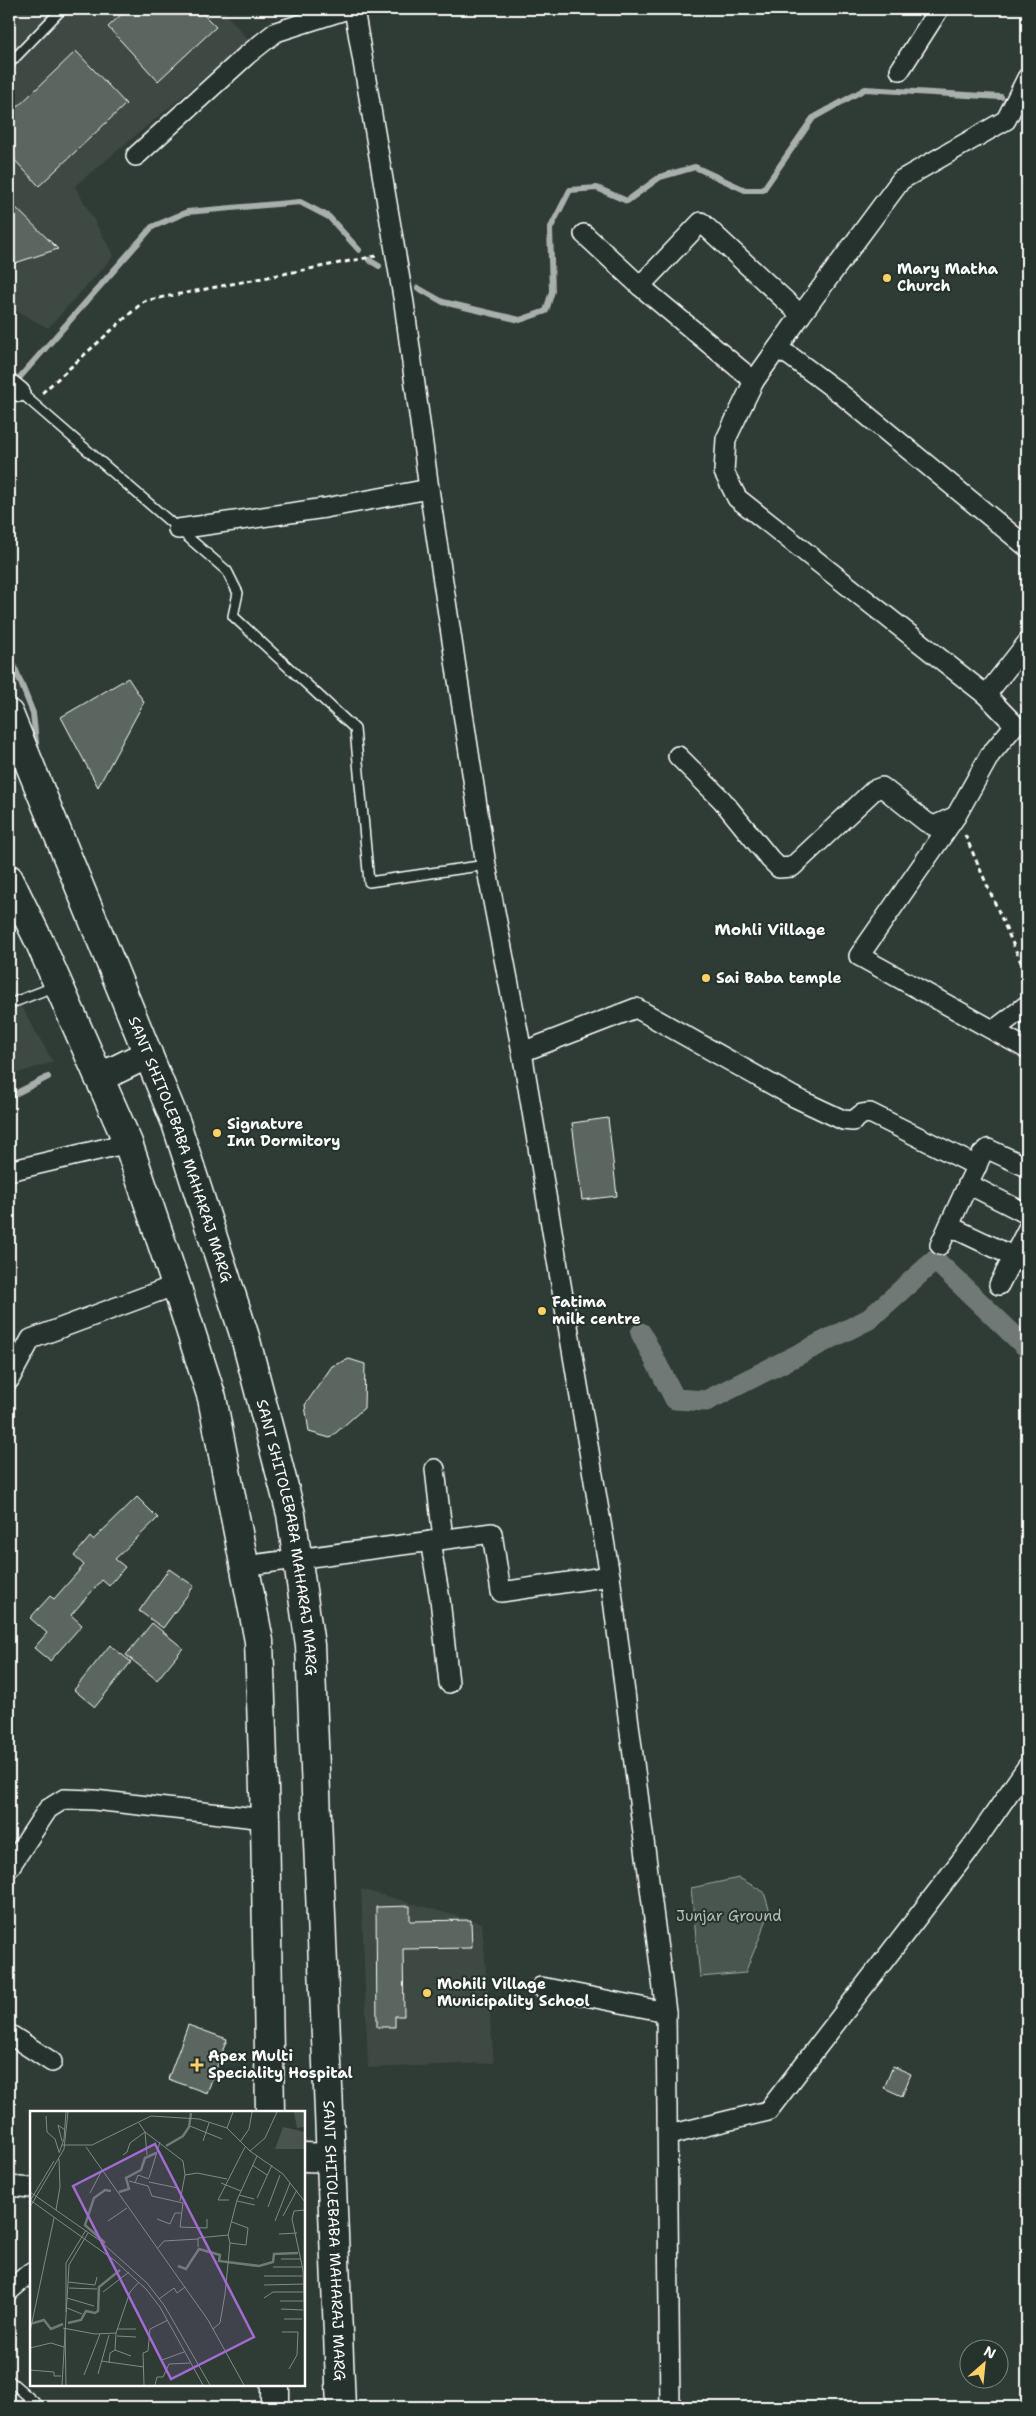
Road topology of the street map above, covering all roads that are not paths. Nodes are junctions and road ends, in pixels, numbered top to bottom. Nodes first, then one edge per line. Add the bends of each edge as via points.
1 (62, 9) edge
2 (348, 9) edge
3 (354, 9) edge
4 (939, 9) edge
5 (9, 64) edge
6 (900, 70) dead end
7 (1027, 78) edge
8 (136, 156) dead end
9 (584, 234) dead end
10 (640, 286) junction
11 (802, 315) junction
12 (777, 349) junction
13 (754, 381) junction
14 (20, 393) edge
15 (429, 489) junction
16 (178, 529) junction
17 (1027, 547) edge
18 (1027, 643) edge
19 (986, 695) junction
20 (9, 714) edge
21 (678, 756) dead end
22 (956, 816) junction
23 (486, 865) junction
24 (9, 879) edge
25 (58, 985) junction
26 (9, 1004) edge
27 (1027, 1005) edge
28 (994, 1030) junction
29 (1027, 1049) edge
30 (522, 1052) junction
31 (148, 1054) junction
32 (99, 1078) junction
33 (128, 1143) junction
34 (977, 1166) junction
35 (1027, 1167) edge
36 (9, 1171) edge
37 (968, 1184) junction
38 (1027, 1214) edge
39 (949, 1226) junction
40 (1027, 1230) edge
41 (940, 1245) dead end
42 (1020, 1259) edge
43 (176, 1284) junction
44 (999, 1285) dead end
45 (9, 1380) edge
46 (435, 1469) dead end
47 (436, 1540) junction
48 (297, 1558) junction
49 (244, 1566) junction
50 (610, 1576) junction
51 (449, 1684) dead end
52 (1027, 1767) edge
53 (265, 1819) junction
54 (9, 1868) edge
55 (541, 1987) dead end
56 (666, 2012) junction
57 (9, 2034) edge
58 (52, 2062) dead end
59 (270, 2111) edge
60 (668, 2135) junction
61 (305, 2158) edge
62 (331, 2158) junction
63 (9, 2186) edge
64 (30, 2188) edge
65 (30, 2273) edge
66 (9, 2291) edge
67 (9, 2380) edge
68 (275, 2386) edge
69 (40, 2407) edge
70 (275, 2407) edge
71 (341, 2407) edge
72 (670, 2407) edge

1 - 5 lane
2 - 8 street via 276,32
3 - 15 street via 404,303
4 - 6 street
7 - 11 street via 1006,120 901,180
9 - 10 street
10 - 11 street via 701,222
10 - 13 street
11 - 12 street
12 - 13 street
12 - 17 street via 841,394
13 - 19 street via 726,439 724,472 737,498
14 - 16 lane
15 - 16 street
15 - 23 street
16 - 23 lane via 227,571 238,593 232,616 355,728 369,882
18 - 19 street
19 - 22 street via 1015,725 990,755
20 - 31 main road, SANT SHITOLEBABA MAHARAJ MARG
21 - 22 street via 722,800 779,868 792,867 874,790 882,787 934,826
22 - 28 street via 859,956
23 - 30 street
24 - 25 main road
25 - 26 lane
25 - 32 main road
27 - 28 street
28 - 29 street
30 - 34 street via 636,1008 794,1097 835,1116 853,1121 862,1114 870,1113
30 - 50 street
31 - 32 main road
31 - 48 main road, SANT SHITOLEBABA MAHARAJ MARG via 176,1123 246,1337 291,1514
32 - 33 main road
33 - 36 street
33 - 43 main road
34 - 35 street via 988,1149
34 - 37 street
37 - 38 street
37 - 39 street
39 - 41 street
39 - 42 street
40 - 42 street
42 - 44 street
43 - 45 street via 31,1340
43 - 49 main road via 212,1398
46 - 47 street
47 - 48 street
47 - 50 street via 492,1533 500,1592
47 - 51 street
48 - 49 street
48 - 62 main road, SANT SHITOLEBABA MAHARAJ MARG via 310,1645
49 - 53 main road via 259,1641
50 - 56 street
52 - 60 street via 973,1845 768,2111
53 - 54 street via 64,1799 48,1809
53 - 59 main road
55 - 56 street
56 - 60 street
57 - 58 street
60 - 72 street
61 - 62 main road
62 - 71 main road, SANT SHITOLEBABA MAHARAJ MARG
63 - 64 street
65 - 66 street
67 - 69 lane
68 - 70 main road

